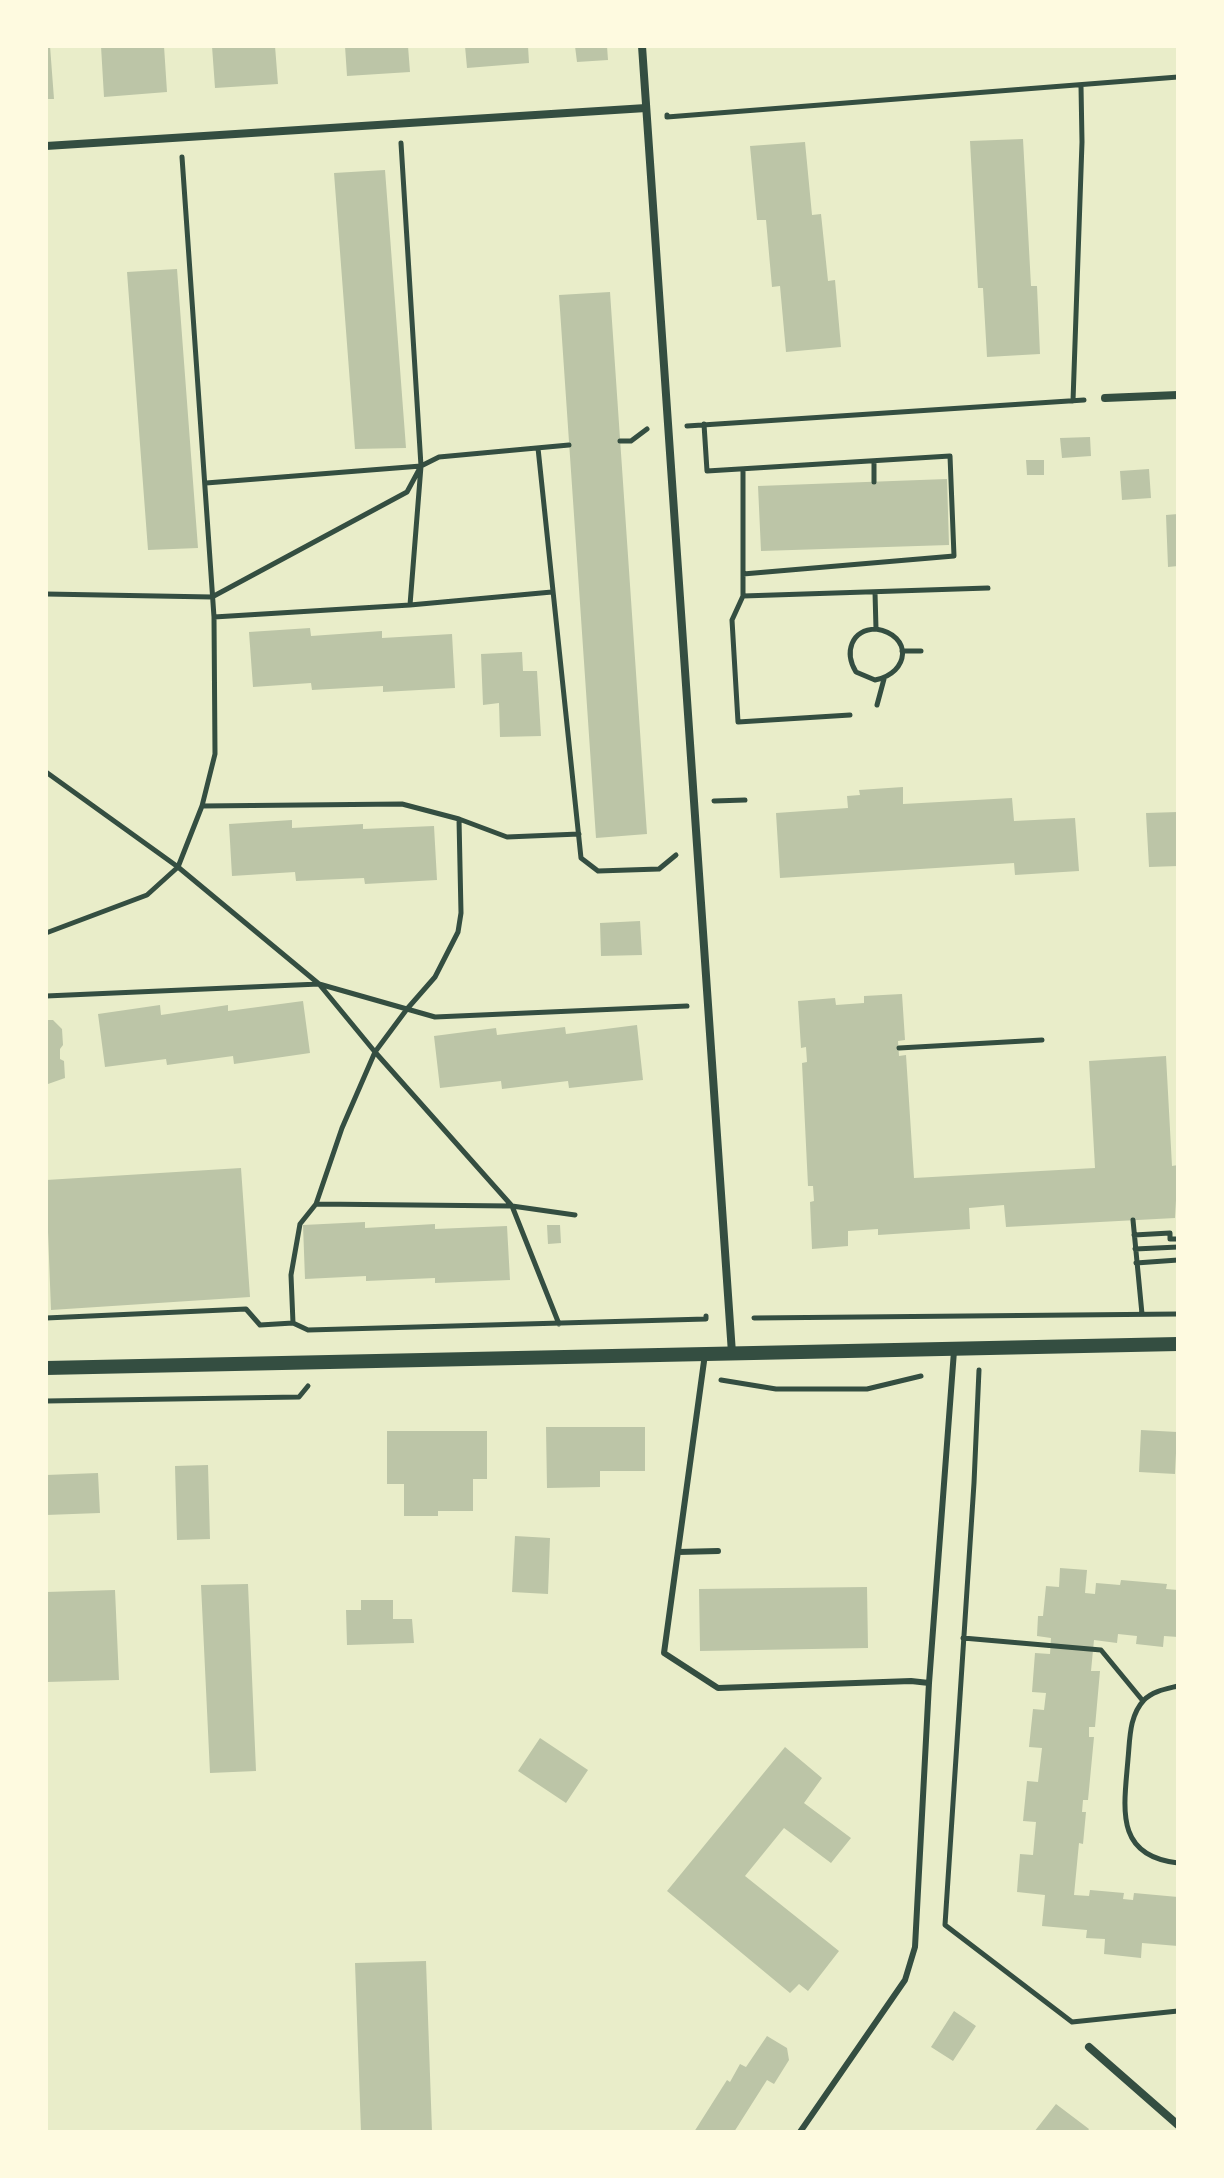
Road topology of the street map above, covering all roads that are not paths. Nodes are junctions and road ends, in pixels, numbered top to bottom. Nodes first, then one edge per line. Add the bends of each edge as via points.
1 (642, 46) edge
2 (646, 108) junction
3 (46, 146) edge
4 (1178, 395) edge
5 (1105, 398) road end
6 (1178, 1344) edge
7 (954, 1348) junction
8 (705, 1353) junction
9 (732, 1353) junction
10 (46, 1368) edge
11 (718, 1551) dead end
12 (678, 1552) junction
13 (929, 1683) junction
14 (1089, 2047) dead end
15 (1178, 2125) edge
16 (800, 2132) edge

1 - 2 street
2 - 3 street
2 - 9 street
4 - 5 street
6 - 7 street
7 - 9 street
7 - 13 lane
8 - 9 street
8 - 10 street
8 - 12 lane
11 - 12 lane
12 - 13 lane via 664,1653 718,1688
13 - 16 lane via 915,1947 905,1980
14 - 15 street

